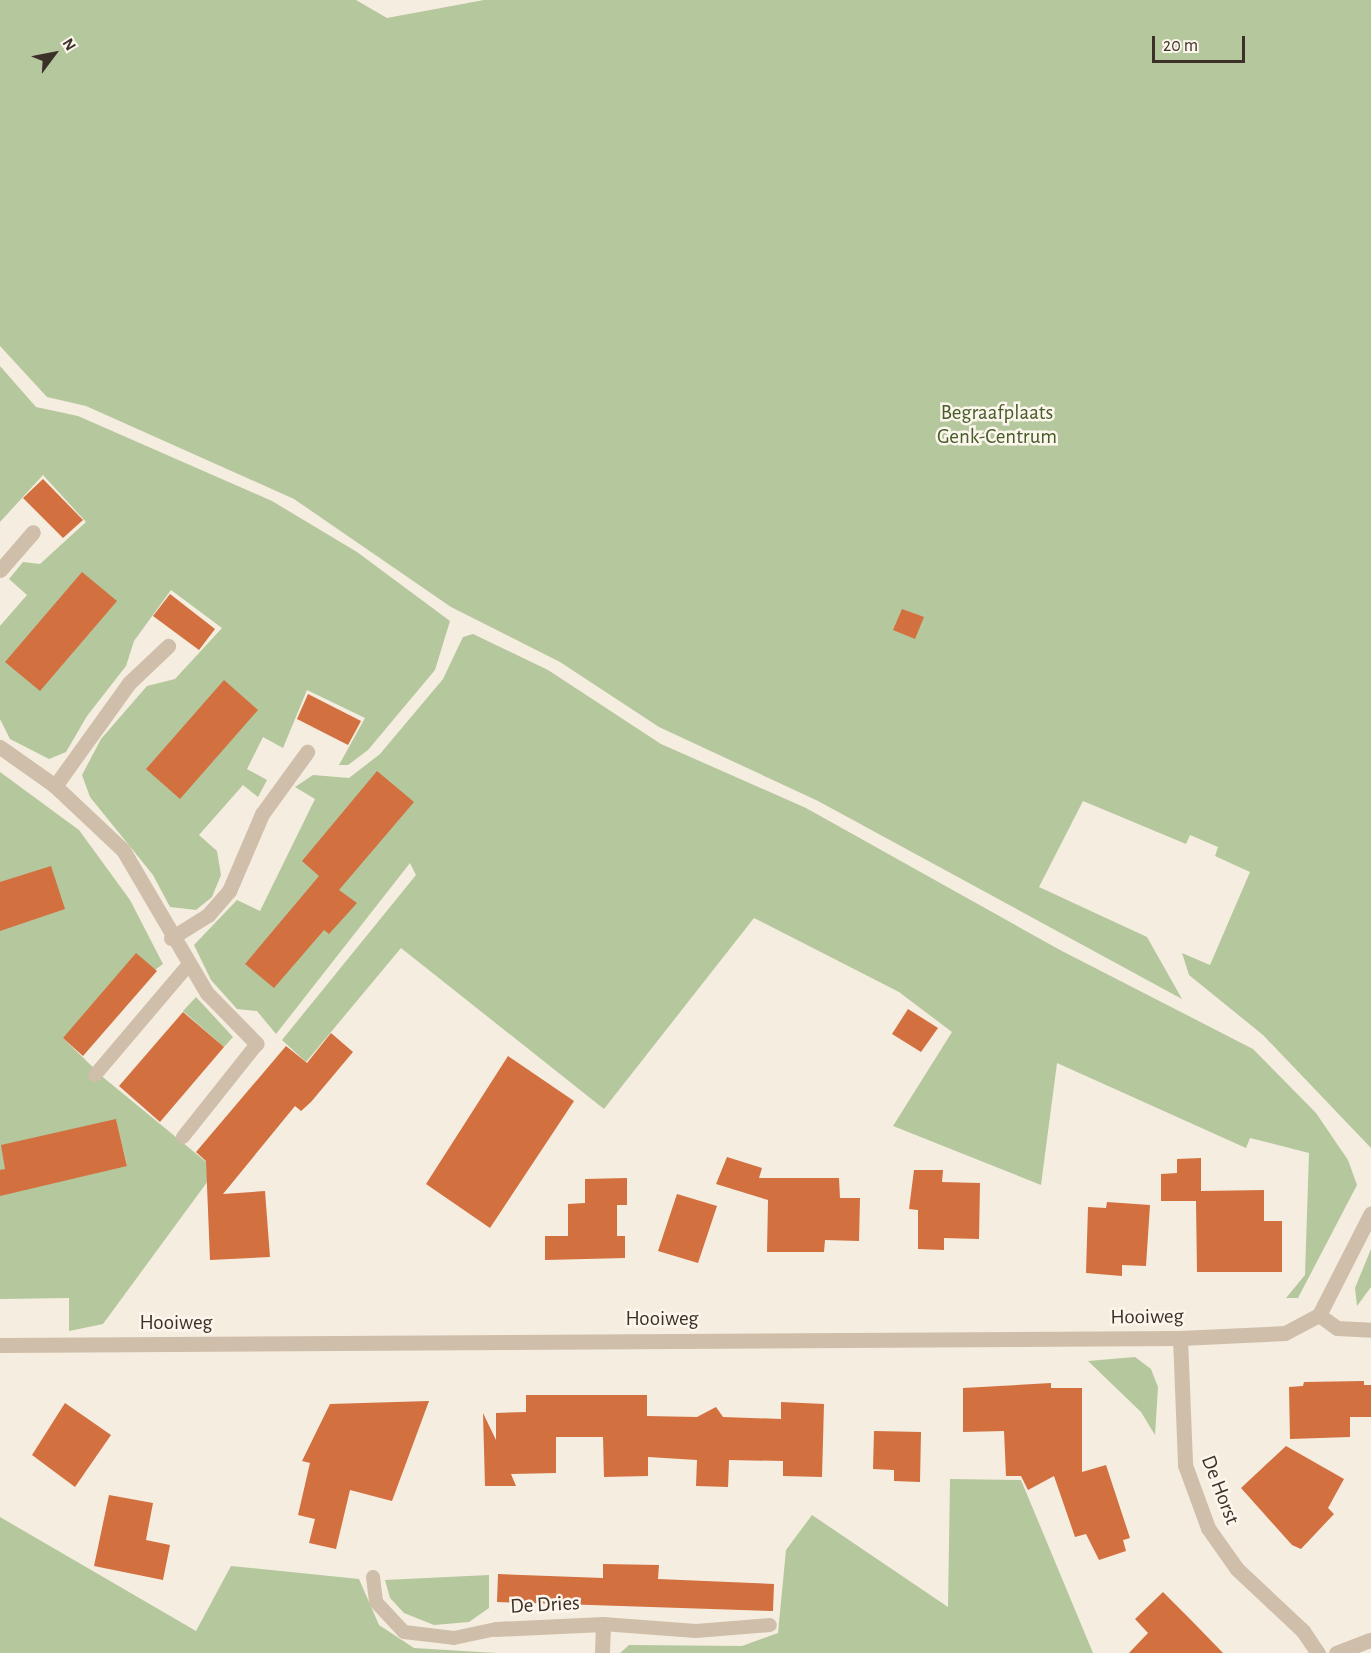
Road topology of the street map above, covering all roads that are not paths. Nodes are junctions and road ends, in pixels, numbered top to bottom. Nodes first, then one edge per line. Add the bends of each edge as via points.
1 (33, 532) dead end
2 (0, 570) edge
3 (168, 646) dead end
4 (0, 747) edge
5 (307, 752) dead end
6 (55, 786) junction
7 (171, 938) junction
8 (189, 964) junction
9 (257, 1044) joint
10 (95, 1075) dead end
11 (183, 1137) dead end
12 (1371, 1213) edge
13 (1319, 1315) junction
14 (1371, 1330) edge
15 (1180, 1338) junction
16 (0, 1345) edge
17 (373, 1577) dead end
18 (603, 1624) junction
19 (770, 1625) dead end
20 (496, 1629) joint
21 (1370, 1640) edge
22 (602, 1653) edge
23 (1318, 1653) edge
24 (1336, 1653) edge

1 - 2 street
3 - 6 street via 129,683
4 - 6 street
5 - 7 street via 262,814 229,891 208,915
6 - 7 street via 123,850
7 - 8 street
8 - 9 street via 207,993
8 - 10 lane
9 - 11 lane
12 - 13 street
13 - 14 street via 1337,1328
13 - 15 street, Hooiweg via 1286,1333
15 - 16 street, Hooiweg
15 - 23 street, De Horst via 1185,1465 1208,1528 1237,1569 1303,1631
17 - 20 lane via 376,1602 404,1632 454,1638
18 - 19 lane via 696,1631
18 - 20 street, De Dries
18 - 22 street, De Dries
21 - 24 street

